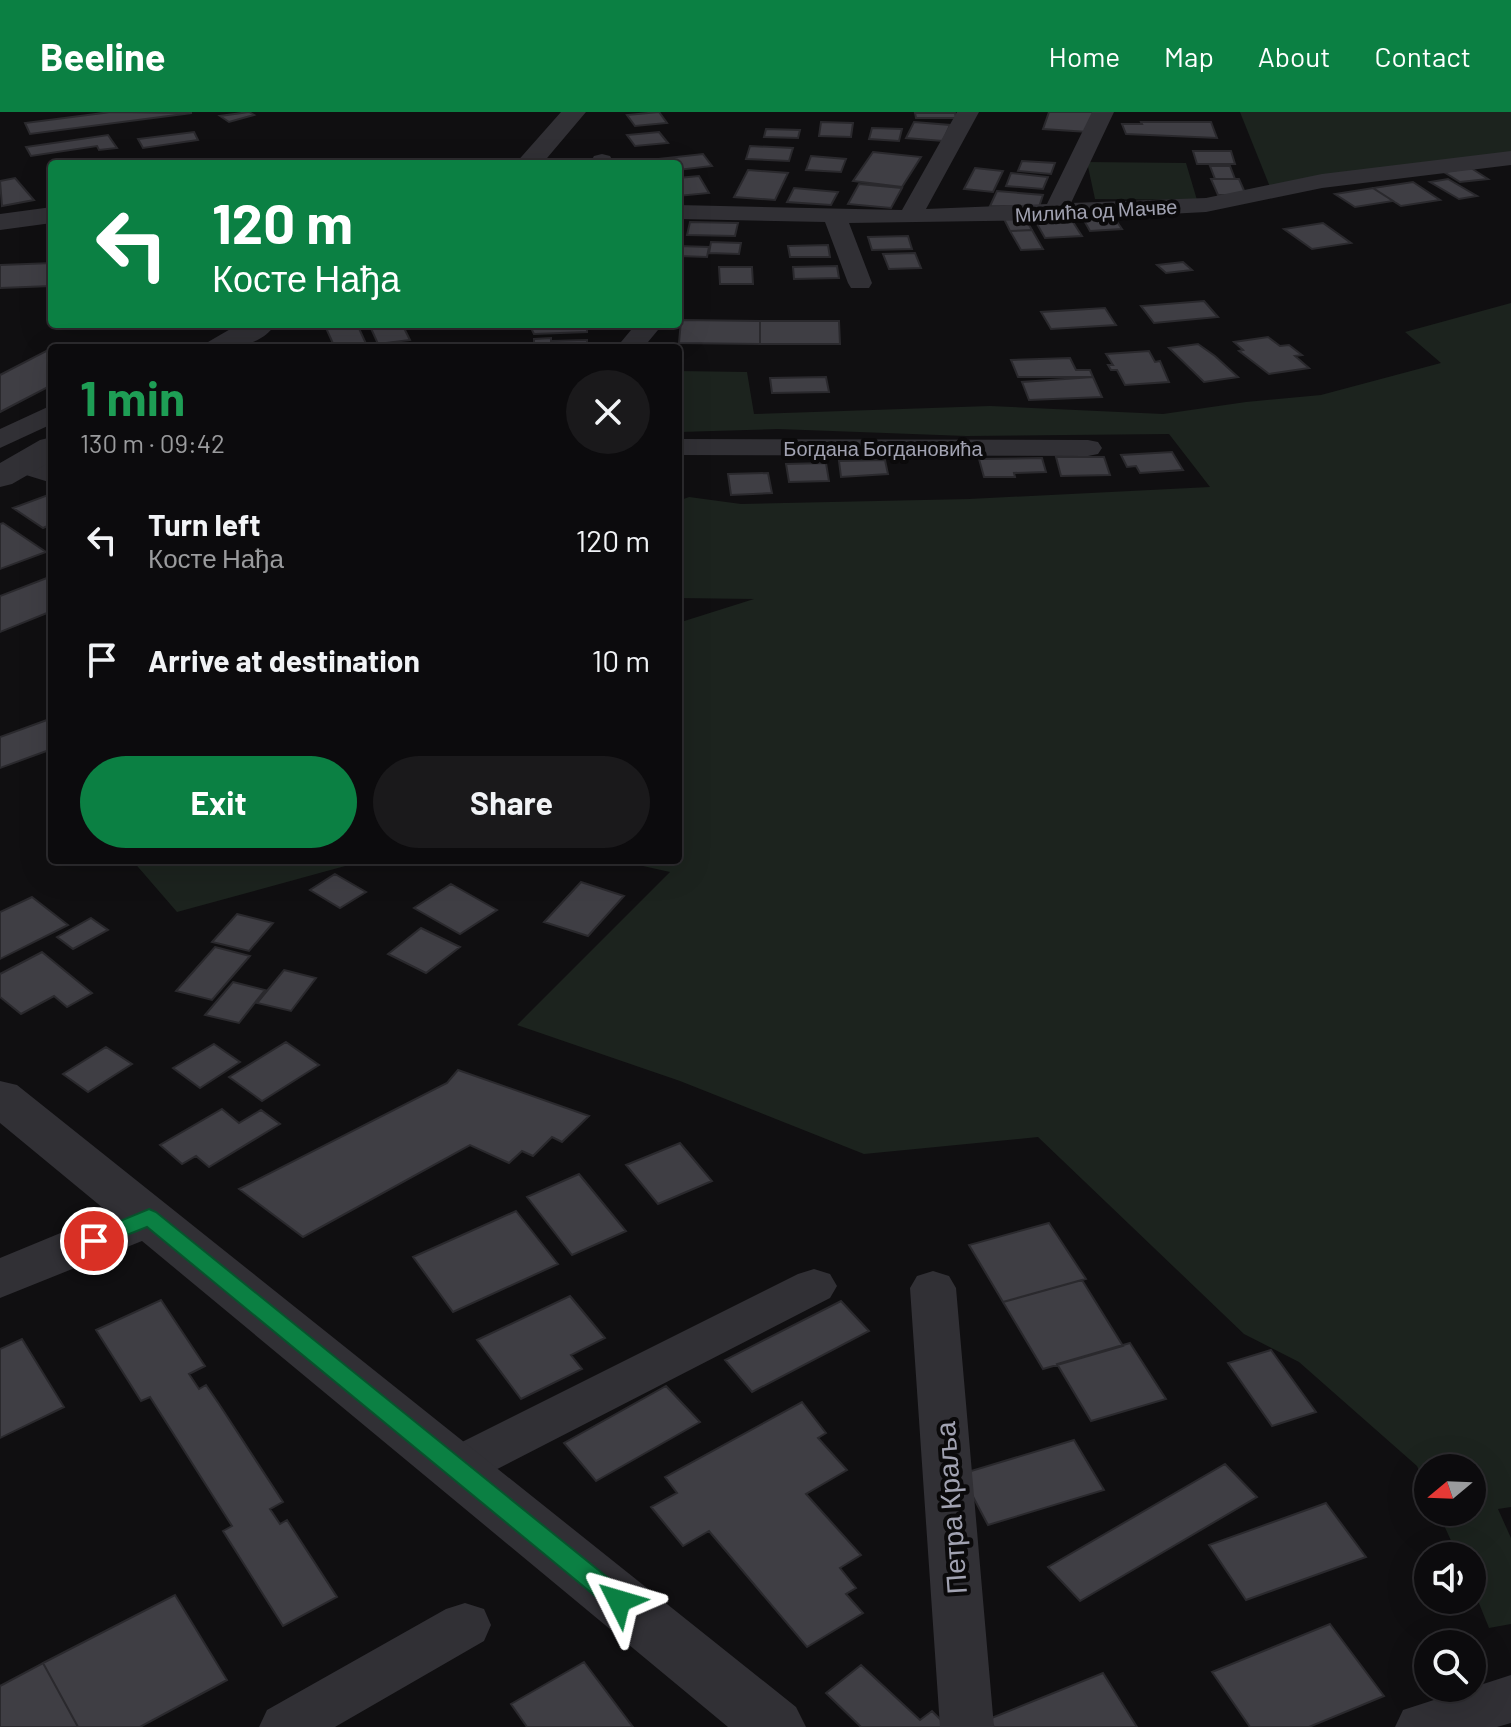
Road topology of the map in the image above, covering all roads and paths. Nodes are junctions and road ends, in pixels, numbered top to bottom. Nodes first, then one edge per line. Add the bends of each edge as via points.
1 (574, 112) edge
2 (968, 112) edge
3 (1103, 112) edge
4 (1511, 158) edge
5 (532, 160) edge
6 (682, 212) edge
7 (1055, 213) junction
8 (834, 215) junction
9 (48, 216) edge
10 (910, 217) junction
11 (0, 222) edge
12 (860, 283) dead end
13 (254, 328) edge
14 (646, 328) edge
15 (226, 344) edge
16 (632, 344) edge
17 (48, 415) edge
18 (0, 440) edge
19 (682, 447) edge
20 (1088, 448) dead end
21 (48, 451) edge
22 (25, 472) edge
23 (0, 1097) edge
24 (149, 1217) junction
25 (0, 1279) edge
26 (814, 1286) dead end
27 (933, 1288) dead end
28 (457, 1467) junction
29 (465, 1625) dead end
30 (1511, 1699) edge
31 (286, 1727) edge
32 (774, 1727) edge
33 (967, 1727) edge
34 (1422, 1727) edge

1 - 5 street
2 - 10 street
3 - 7 street
4 - 7 street, Милића од Мачве via 1322,181 1219,203
6 - 8 street, Милића од Мачве
7 - 10 street, Милића од Мачве
8 - 10 street, Милића од Мачве
8 - 12 street
9 - 11 street
13 - 15 street
14 - 16 street
17 - 18 street
19 - 20 street, Богдана Богдановића
21 - 22 street
23 - 24 street
24 - 25 street
24 - 28 street
26 - 28 street
27 - 33 street, Петра Краља
28 - 32 street
29 - 31 street
30 - 34 street

